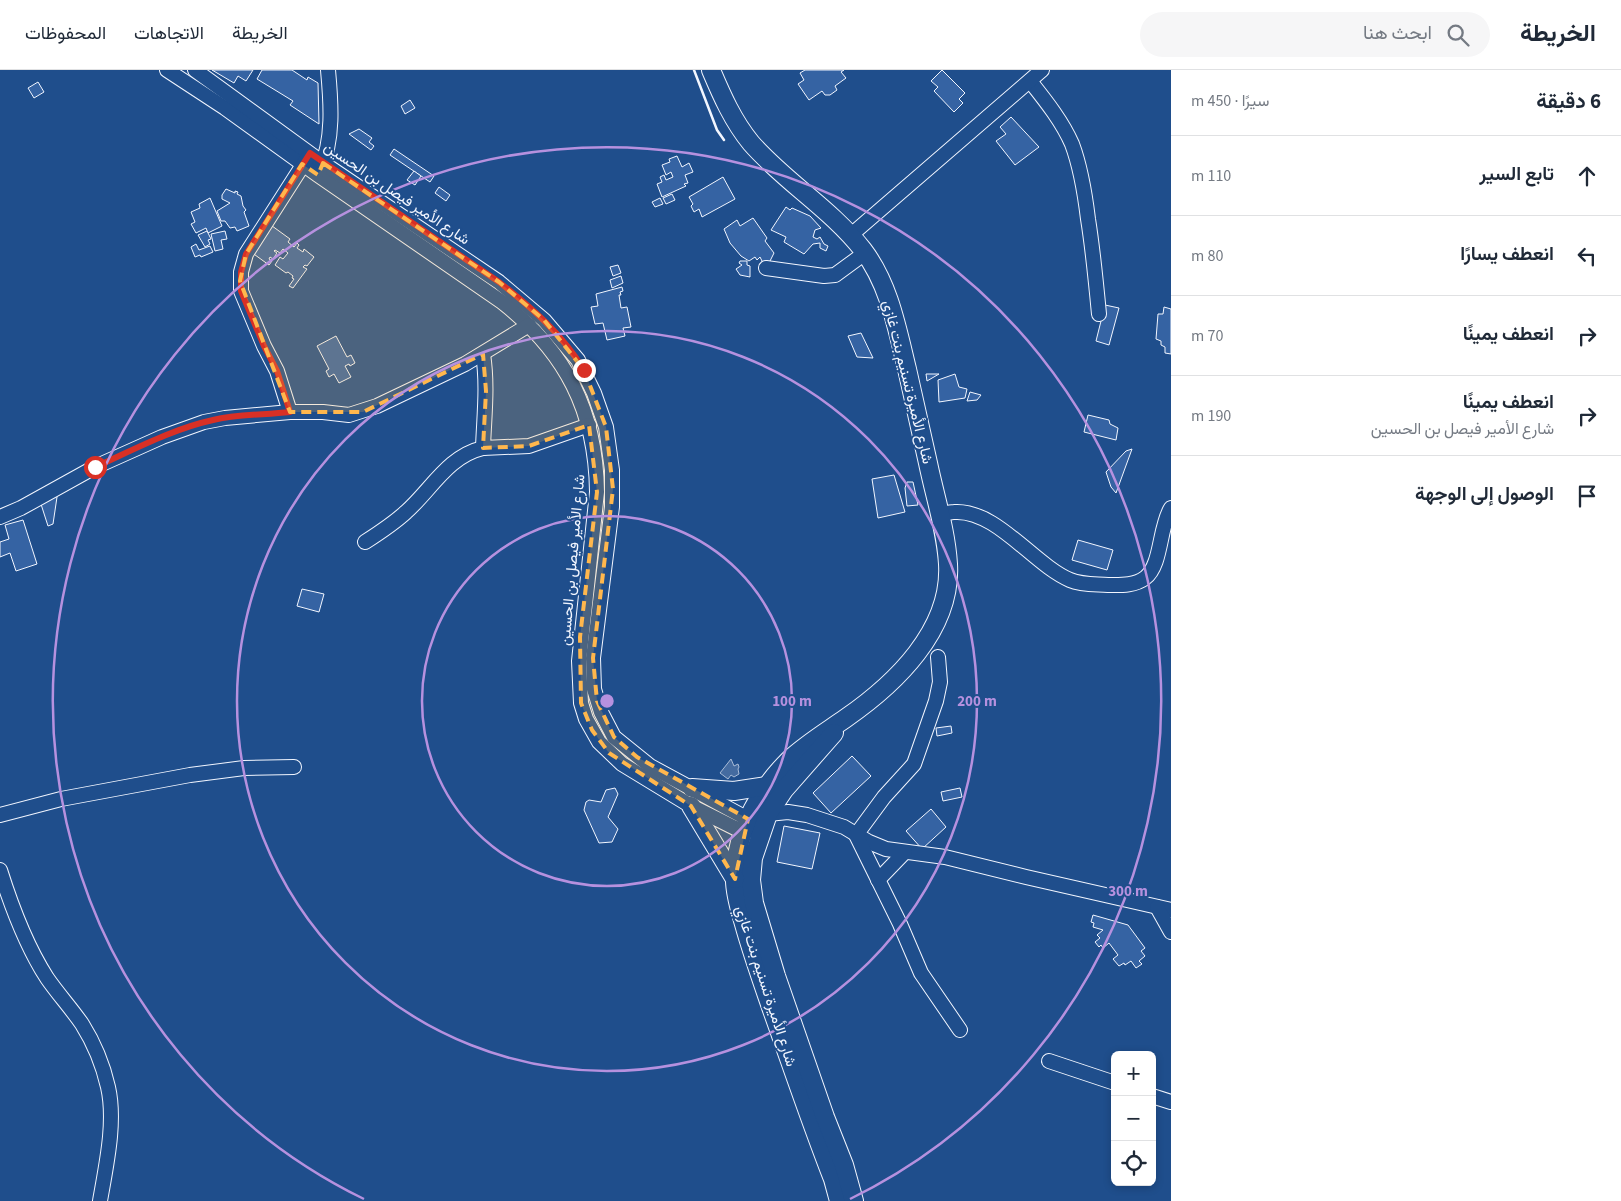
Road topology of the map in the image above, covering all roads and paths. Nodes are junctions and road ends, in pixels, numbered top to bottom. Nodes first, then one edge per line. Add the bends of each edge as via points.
1 (166, 70) edge
2 (195, 70) edge
3 (328, 70) edge
4 (712, 70) edge
5 (1042, 70) edge
6 (1030, 81) junction
7 (306, 159) junction
8 (320, 169) junction
9 (851, 235) junction
10 (865, 253) junction
11 (766, 268) dead end
12 (1099, 314) dead end
13 (530, 325) junction
14 (483, 354) junction
15 (290, 412) junction
16 (589, 425) junction
17 (483, 448) junction
18 (1171, 508) edge
19 (939, 515) junction
20 (0, 517) edge
21 (365, 542) dead end
22 (938, 657) dead end
23 (847, 718) junction
24 (294, 767) dead end
25 (766, 786) junction
26 (692, 788) junction
27 (691, 806) junction
28 (768, 814) junction
29 (0, 815) edge
30 (751, 830) junction
31 (856, 835) junction
32 (905, 852) junction
33 (0, 870) edge
34 (734, 879) junction
35 (878, 880) junction
36 (1164, 909) edge
37 (1171, 932) edge
38 (960, 1030) dead end
39 (1050, 1061) dead end
40 (1111, 1082) edge
41 (1156, 1097) edge
42 (1171, 1102) edge
43 (100, 1201) edge
44 (839, 1201) edge
45 (854, 1201) edge

1 - 7 street, شارع الأمير فيصل بن الحسين
2 - 7 street, شارع الأمير فيصل بن الحسين
3 - 8 street via 330,114 327,149
4 - 9 main road, شارع الأميرة تسنيم بنت غازي via 725,103 754,146
5 - 6 street
6 - 9 street
6 - 12 street via 1050,106 1071,143 1079,168
7 - 8 street, شارع الأمير فيصل بن الحسين
7 - 15 street via 246,254 240,281 241,291 277,371
8 - 13 street, شارع الأمير فيصل بن الحسين
8 - 26 street, شارع الأمير فيصل بن الحسين via 499,282 544,320 584,370 606,427 613,489 593,658 597,702 614,737 650,766
9 - 10 main road, شارع الأميرة تسنيم بنت غازي
10 - 11 street via 835,275
10 - 19 main road, شارع الأميرة تسنيم بنت غازي via 882,282 896,326
13 - 14 street
13 - 16 street, شارع الأمير فيصل بن الحسين via 564,367
14 - 15 street via 363,412
14 - 17 street via 486,370
15 - 20 street via 225,418 162,437 95,467
16 - 17 street via 528,446
16 - 27 street, شارع الأمير فيصل بن الحسين via 595,453 597,492 580,637 581,703 592,730 609,753
17 - 21 street via 472,451 445,469 406,512
18 - 19 street via 1150,572 1129,585 1075,582 985,520 967,513
19 - 23 main road, شارع الأميرة تسنيم بنت غازي via 948,575 944,600 934,627 896,676
22 - 31 street via 940,682 936,701 914,764
23 - 25 main road, شارع الأميرة تسنيم بنت غازي via 809,742
23 - 28 main road, شارع الأميرة تسنيم بنت غازي via 784,790
24 - 29 street via 244,768 190,775 61,799
25 - 26 main road via 734,791
25 - 30 main road, شارع الأميرة تسنيم بنت غازي
26 - 30 street, شارع الأمير فيصل بن الحسين
27 - 30 street, شارع الأمير فيصل بن الحسين
27 - 34 main road
28 - 30 main road, شارع الأميرة تسنيم بنت غازي
28 - 31 street via 788,812 807,815 844,827
30 - 34 main road, شارع الأميرة تسنيم بنت غازي via 736,862
30 - 45 main road, شارع الأميرة تسنيم بنت غازي via 751,880 756,911
31 - 32 street via 886,849
31 - 35 street
32 - 35 street
32 - 36 street via 944,856
33 - 43 street via 34,955 82,1025 106,1081 111,1120
34 - 44 main road, شارع الأميرة تسنيم بنت غازي via 752,953
35 - 38 street via 921,973
36 - 37 street
39 - 40 street
41 - 42 street

